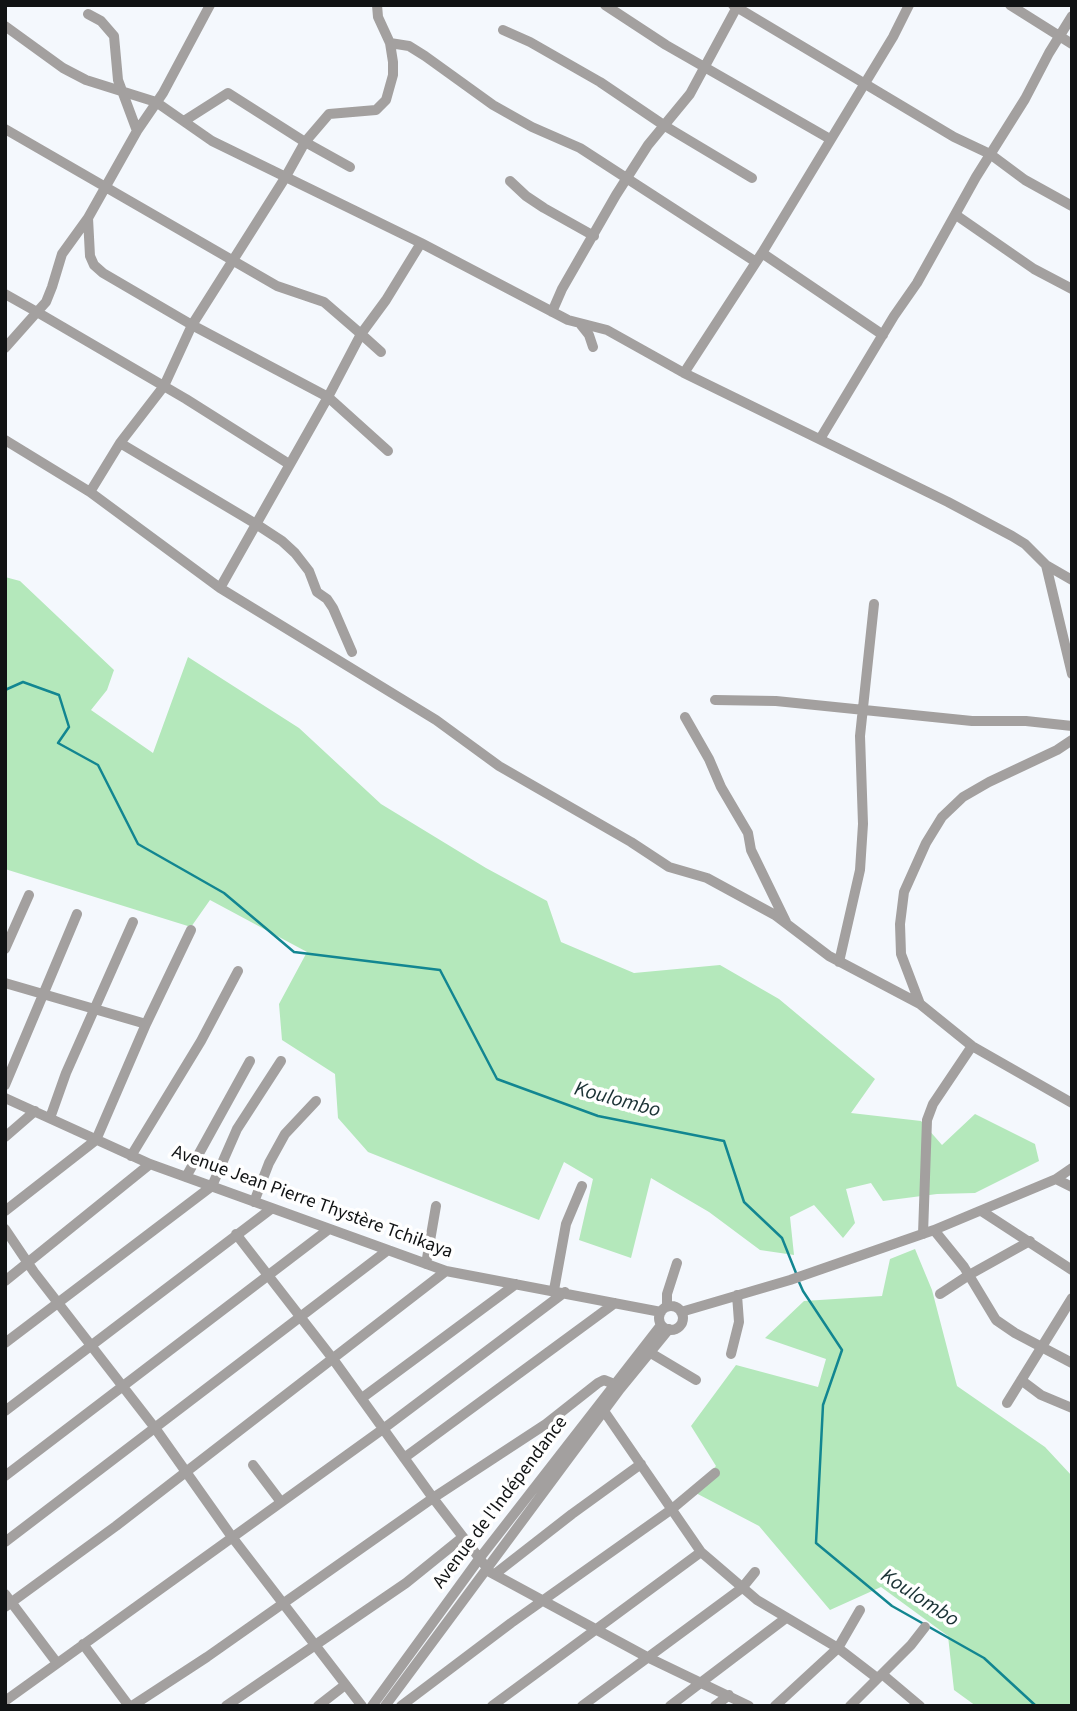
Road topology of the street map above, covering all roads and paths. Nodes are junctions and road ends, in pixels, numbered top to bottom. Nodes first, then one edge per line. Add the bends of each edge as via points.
1 (211, 5) edge
2 (377, 5) edge
3 (605, 5) edge
4 (909, 5) edge
5 (1010, 5) edge
6 (736, 6) edge
7 (88, 14) dead end
8 (1072, 16) edge
9 (5, 26) edge
10 (503, 30) dead end
11 (1059, 36) junction
12 (390, 43) junction
13 (1072, 44) edge
14 (704, 66) junction
15 (864, 83) junction
16 (122, 93) junction
17 (156, 102) junction
18 (184, 121) junction
19 (665, 126) junction
20 (5, 129) edge
21 (137, 131) junction
22 (830, 139) junction
23 (305, 142) junction
24 (990, 154) junction
25 (350, 167) dead end
26 (285, 178) junction
27 (752, 178) dead end
28 (627, 180) junction
29 (510, 181) dead end
30 (104, 187) junction
31 (1072, 206) edge
32 (956, 215) junction
33 (88, 218) junction
34 (594, 236) junction
35 (421, 243) junction
36 (759, 257) junction
37 (233, 259) junction
38 (1072, 289) edge
39 (5, 294) edge
40 (37, 312) junction
41 (552, 312) junction
42 (192, 325) junction
43 (582, 325) junction
44 (607, 330) junction
45 (361, 334) junction
46 (883, 335) junction
47 (5, 348) edge
48 (381, 352) dead end
49 (684, 373) junction
50 (164, 386) junction
51 (328, 397) junction
52 (820, 439) junction
53 (5, 440) edge
54 (120, 443) junction
55 (388, 451) dead end
56 (289, 464) junction
57 (90, 492) junction
58 (256, 524) junction
59 (1046, 565) junction
60 (1072, 580) edge
61 (220, 589) junction
62 (874, 604) dead end
63 (352, 652) dead end
64 (1072, 674) edge
65 (715, 699) dead end
66 (864, 708) junction
67 (685, 717) dead end
68 (1072, 726) edge
69 (1072, 740) edge
70 (29, 895) dead end
71 (77, 915) dead end
72 (133, 922) dead end
73 (787, 924) junction
74 (191, 930) dead end
75 (5, 949) edge
76 (839, 962) junction
77 (238, 971) dead end
78 (5, 983) edge
79 (44, 995) junction
80 (920, 1004) junction
81 (95, 1008) junction
82 (146, 1024) junction
83 (972, 1046) junction
84 (250, 1061) dead end
85 (281, 1061) dead end
86 (5, 1084) edge
87 (5, 1098) edge
88 (316, 1101) dead end
89 (1072, 1103) edge
90 (35, 1111) junction
91 (50, 1118) junction
92 (5, 1137) edge
93 (96, 1140) junction
94 (131, 1156) junction
95 (150, 1164) junction
96 (1072, 1168) edge
97 (186, 1177) junction
98 (1056, 1179) junction
99 (212, 1186) junction
100 (582, 1186) dead end
101 (1072, 1187) edge
102 (254, 1202) junction
103 (436, 1206) dead end
104 (271, 1209) junction
105 (5, 1211) edge
106 (983, 1212) junction
107 (5, 1229) edge
108 (330, 1229) junction
109 (934, 1230) junction
110 (236, 1234) junction
111 (923, 1234) junction
112 (1030, 1241) junction
113 (388, 1250) junction
114 (28, 1264) junction
115 (426, 1264) junction
116 (677, 1264) dead end
117 (1072, 1270) edge
118 (446, 1271) junction
119 (969, 1275) junction
120 (268, 1277) junction
121 (5, 1281) edge
122 (516, 1284) junction
123 (559, 1291) junction
124 (940, 1294) dead end
125 (737, 1295) junction
126 (1072, 1298) edge
127 (58, 1303) junction
128 (615, 1303) junction
129 (664, 1309) junction
130 (681, 1312) junction
131 (301, 1317) junction
132 (665, 1327) junction
133 (5, 1343) edge
134 (92, 1346) junction
135 (1041, 1347) junction
136 (649, 1352) junction
137 (731, 1354) dead end
138 (333, 1359) junction
139 (1072, 1363) edge
140 (696, 1380) dead end
141 (1021, 1380) junction
142 (614, 1384) junction
143 (124, 1388) junction
144 (362, 1398) junction
145 (1007, 1403) dead end
146 (1072, 1408) edge
147 (5, 1411) edge
148 (604, 1411) junction
149 (155, 1428) junction
150 (383, 1429) junction
151 (404, 1458) junction
152 (641, 1464) junction
153 (254, 1465) dead end
154 (186, 1471) junction
155 (715, 1473) dead end
156 (5, 1476) edge
157 (433, 1498) junction
158 (281, 1502) junction
159 (672, 1509) junction
160 (232, 1537) junction
161 (463, 1537) junction
162 (5, 1542) edge
163 (701, 1552) junction
164 (487, 1567) junction
165 (755, 1572) dead end
166 (742, 1588) junction
167 (7, 1601) edge
168 (542, 1602) junction
169 (283, 1604) junction
170 (860, 1610) dead end
171 (786, 1618) junction
172 (925, 1627) dead end
173 (597, 1630) junction
174 (83, 1644) junction
175 (314, 1644) junction
176 (838, 1647) junction
177 (647, 1657) junction
178 (57, 1663) junction
179 (880, 1676) junction
180 (703, 1682) junction
181 (345, 1685) junction
182 (729, 1695) junction
183 (5, 1701) edge
184 (919, 1705) edge
185 (131, 1706) edge
186 (226, 1706) edge
187 (318, 1706) edge
188 (362, 1706) edge
189 (372, 1706) edge
190 (385, 1706) edge
191 (401, 1706) edge
192 (492, 1706) edge
193 (582, 1706) edge
194 (670, 1706) edge
195 (715, 1706) edge
196 (749, 1706) edge
197 (775, 1706) edge
198 (850, 1706) edge

1 - 17 street
2 - 12 street
3 - 14 street
4 - 15 street
5 - 11 street
6 - 14 street
6 - 15 street
7 - 16 street via 114,36
8 - 11 street
9 - 16 street via 63,68
10 - 19 street via 600,82
11 - 13 street
11 - 24 street
12 - 23 street via 393,75 381,106 328,114
12 - 28 street via 425,55 493,105 580,148
14 - 19 street via 690,94
14 - 22 street
15 - 22 street
15 - 24 street
16 - 17 street
16 - 21 street
17 - 18 street
17 - 21 street
18 - 23 street via 228,93
18 - 26 street via 212,141
19 - 27 street
19 - 28 street
20 - 30 street
21 - 30 street
22 - 36 street
23 - 25 street
23 - 26 street
24 - 31 street
24 - 32 street
26 - 35 street
26 - 37 street
28 - 34 street
28 - 36 street
29 - 34 street via 544,208
30 - 33 street
30 - 37 street
32 - 38 street via 1034,269
32 - 46 street
33 - 40 street via 62,254 49,294
33 - 42 street via 94,265
34 - 41 street
35 - 41 street
35 - 45 street
36 - 46 street
36 - 49 street
37 - 42 street
37 - 45 street via 277,286 324,302
39 - 40 street
40 - 47 street
40 - 50 street
41 - 43 street
42 - 50 street
42 - 51 street
43 - 44 street
43 - 44 street via 593,348
44 - 49 street
45 - 48 street
45 - 51 street
46 - 52 street
49 - 52 street
50 - 54 street
50 - 56 street
51 - 55 street
51 - 56 street
52 - 59 street via 1012,536
53 - 57 street
54 - 57 street
54 - 58 street
56 - 58 street
57 - 61 street
58 - 61 street
58 - 63 street via 282,541 309,571 317,592 333,608
59 - 60 street
59 - 64 street
61 - 73 street via 436,720 499,766 669,867 707,878
62 - 66 street
65 - 66 street
66 - 68 street via 972,721
66 - 76 street via 860,870
67 - 73 street via 748,833 751,849
69 - 80 street via 963,797 942,817 926,843 904,892 900,924 901,954
70 - 75 street
71 - 79 street
72 - 81 street
73 - 76 street
74 - 82 street
76 - 80 street
77 - 94 street
78 - 79 street
79 - 81 street
79 - 86 street
80 - 83 street
81 - 82 street
81 - 91 street
82 - 93 street
83 - 89 street
83 - 111 street via 927,1120
84 - 97 street
85 - 99 street via 237,1129
87 - 90 street, Avenue Jean Pierre Thystère Tchikaya
88 - 102 street via 285,1134
90 - 91 street, Avenue Jean Pierre Thystère Tchikaya
90 - 92 street
91 - 93 street, Avenue Jean Pierre Thystère Tchikaya
93 - 94 street, Avenue Jean Pierre Thystère Tchikaya
93 - 105 street
94 - 95 street, Avenue Jean Pierre Thystère Tchikaya
95 - 97 street, Avenue Jean Pierre Thystère Tchikaya
95 - 114 street
96 - 98 street
97 - 99 street, Avenue Jean Pierre Thystère Tchikaya
98 - 101 street
98 - 106 street
99 - 102 street, Avenue Jean Pierre Thystère Tchikaya
99 - 127 street
100 - 123 street via 566,1224
102 - 104 street, Avenue Jean Pierre Thystère Tchikaya
103 - 115 street
104 - 108 street, Avenue Jean Pierre Thystère Tchikaya
104 - 110 street
106 - 109 street
106 - 112 street
107 - 114 street
108 - 113 street, Avenue Jean Pierre Thystère Tchikaya
108 - 120 street
109 - 111 street
109 - 119 street
110 - 120 street
110 - 134 street
111 - 125 street
112 - 117 street
112 - 119 street
113 - 115 street, Avenue Jean Pierre Thystère Tchikaya
113 - 131 street
114 - 121 street
114 - 127 street
115 - 118 street, Avenue Jean Pierre Thystère Tchikaya
116 - 129 street
118 - 122 street, Avenue Jean Pierre Thystère Tchikaya
118 - 138 street
119 - 124 street
119 - 135 street via 996,1320
120 - 131 street
120 - 143 street
122 - 123 street, Avenue Jean Pierre Thystère Tchikaya
122 - 144 street
123 - 128 street, Avenue Jean Pierre Thystère Tchikaya
123 - 150 street
125 - 130 street
125 - 137 street via 738,1322
126 - 135 street
127 - 133 street
127 - 134 street
128 - 129 street, Avenue Jean Pierre Thystère Tchikaya
128 - 151 street
129 - 130 street via 675,1307
129 - 132 street via 659,1317
130 - 132 street via 680,1325
131 - 138 street
131 - 149 street
132 - 136 street, Avenue de l'Indépendance
132 - 142 street, Avenue de l'Indépendance
134 - 143 street
134 - 147 street
135 - 139 street
135 - 141 street
136 - 140 street
136 - 148 street, Avenue de l'Indépendance
138 - 144 street
138 - 154 street
141 - 145 street
141 - 146 street via 1041,1395
142 - 157 street via 598,1383 546,1424
142 - 164 street, Avenue de l'Indépendance
143 - 149 street
143 - 156 street
144 - 150 street
148 - 152 street
148 - 164 street, Avenue de l'Indépendance
149 - 154 street
149 - 162 street
150 - 151 street
150 - 158 street
151 - 157 street
152 - 159 street
152 - 164 street
153 - 158 street
154 - 160 street
154 - 167 street
155 - 159 street
157 - 161 street
157 - 169 street
158 - 160 street
159 - 163 street
159 - 168 street
160 - 169 street
160 - 174 street
161 - 164 street
161 - 175 street via 406,1583
163 - 166 street
163 - 173 street
164 - 168 street
164 - 189 street, Avenue de l'Indépendance
164 - 190 street, Avenue de l'Indépendance
165 - 166 street
166 - 171 street
166 - 177 street
167 - 178 street
168 - 173 street
168 - 191 street
169 - 175 street
169 - 185 street
170 - 176 street
171 - 176 street
171 - 180 street
172 - 179 street
173 - 177 street
173 - 192 street
174 - 178 street
174 - 185 street
175 - 181 street
175 - 186 street
176 - 179 street
176 - 197 street
177 - 180 street
177 - 193 street
178 - 183 street
179 - 184 street
179 - 198 street
180 - 182 street
180 - 194 street
181 - 187 street
181 - 188 street
182 - 195 street
182 - 196 street

